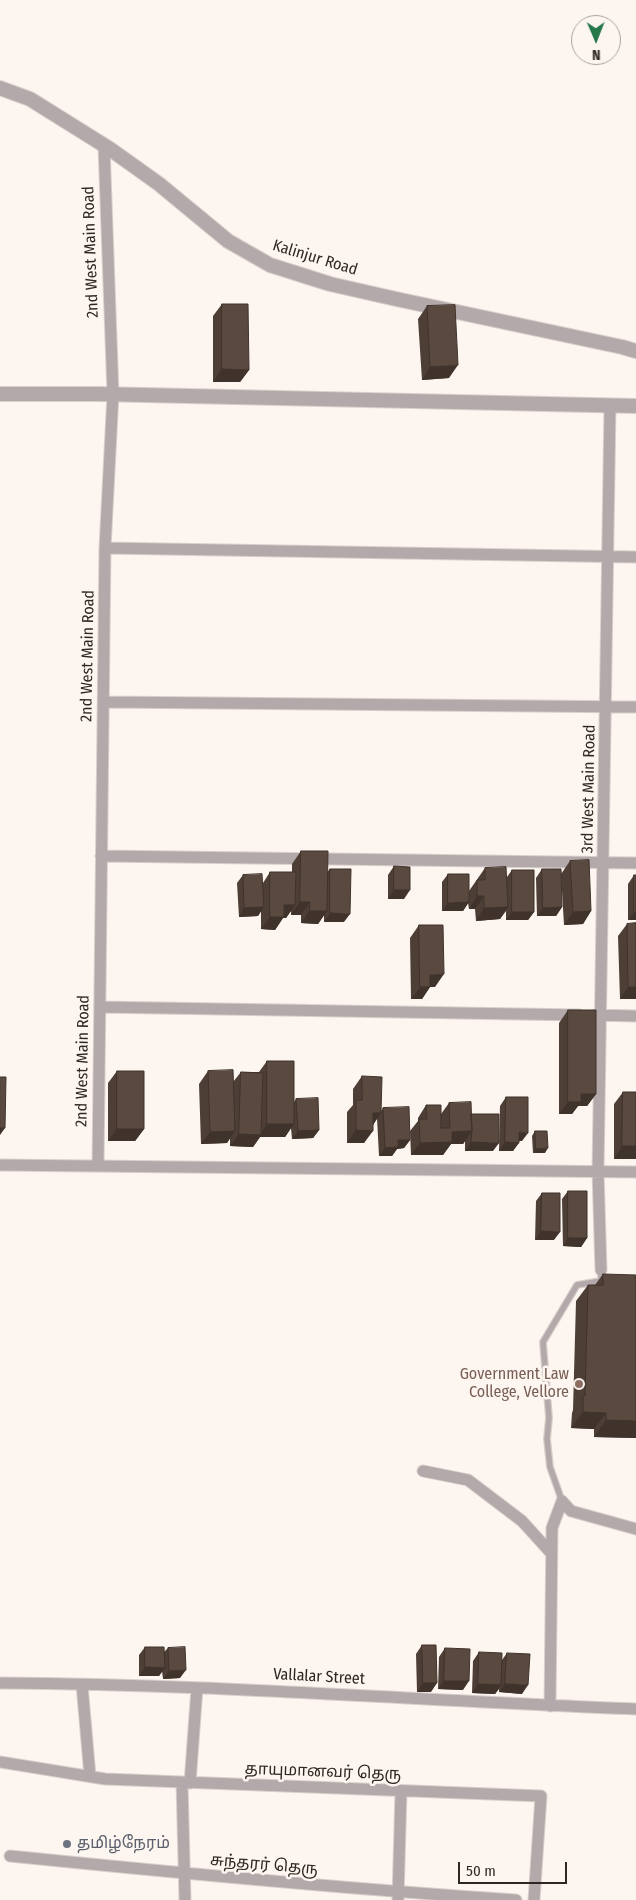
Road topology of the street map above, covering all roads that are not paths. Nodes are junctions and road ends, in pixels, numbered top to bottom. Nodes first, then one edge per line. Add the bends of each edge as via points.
1 (0, 88) edge
2 (104, 146) junction
3 (636, 351) edge
4 (0, 394) edge
5 (113, 394) junction
6 (610, 406) junction
7 (636, 406) edge
8 (105, 548) junction
9 (609, 556) junction
10 (636, 557) edge
11 (104, 702) junction
12 (606, 707) junction
13 (636, 707) edge
14 (101, 856) junction
15 (604, 862) junction
16 (636, 863) edge
17 (100, 1007) junction
18 (601, 1015) junction
19 (636, 1016) edge
20 (0, 1165) edge
21 (98, 1166) junction
22 (598, 1172) junction
23 (636, 1172) edge
24 (601, 1270) joint
25 (424, 1471) dead end
26 (562, 1501) junction
27 (636, 1529) edge
28 (551, 1553) junction
29 (0, 1683) edge
30 (82, 1685) junction
31 (198, 1688) junction
32 (550, 1706) junction
33 (636, 1709) edge
34 (0, 1762) edge
35 (90, 1776) junction
36 (186, 1782) junction
37 (401, 1791) junction
38 (10, 1856) dead end
39 (184, 1874) junction
40 (398, 1896) edge
41 (185, 1900) edge
42 (516, 1900) edge
43 (534, 1900) edge

1 - 2 street, Kalinjur Road via 30,100
2 - 3 street, Kalinjur Road via 159,184 228,241 270,265 396,300
2 - 5 street, 2nd West Main Road
4 - 5 street
5 - 6 street
5 - 8 street, 2nd West Main Road
6 - 7 street
6 - 9 street, 3rd West Main Road
8 - 9 street
8 - 11 street, 2nd West Main Road
9 - 10 street
9 - 12 street, 3rd West Main Road
11 - 12 street
11 - 14 street, 2nd West Main Road
12 - 13 street
12 - 15 street, 3rd West Main Road
14 - 15 street
14 - 17 street, 2nd West Main Road
15 - 16 street
15 - 18 street, 3rd West Main Road
17 - 18 street
17 - 21 street, 2nd West Main Road
18 - 19 street
18 - 22 street, 3rd West Main Road
20 - 21 street
21 - 22 street
22 - 23 street
22 - 24 street, 3rd West Main Road
24 - 26 lane via 601,1281 577,1285 543,1342 550,1467
25 - 28 street via 468,1480 522,1521
26 - 27 street via 571,1511
26 - 28 street via 552,1528
28 - 32 street
29 - 30 street, Vallalar Street
30 - 31 street, Vallalar Street
30 - 35 street
31 - 32 street, Vallalar Street
31 - 36 street
32 - 33 street, Vallalar Street
34 - 35 street, தாயுமானவர் தெரு
35 - 36 street, தாயுமானவர் தெரு
36 - 37 street, தாயுமானவர் தெரு
36 - 39 street
37 - 40 street
37 - 43 street, தாயுமானவர் தெரு via 541,1796
38 - 39 street, சுந்தரர் தெரு
39 - 40 street, சுந்தரர் தெரு
39 - 41 street
40 - 42 street, சுந்தரர் தெரு

